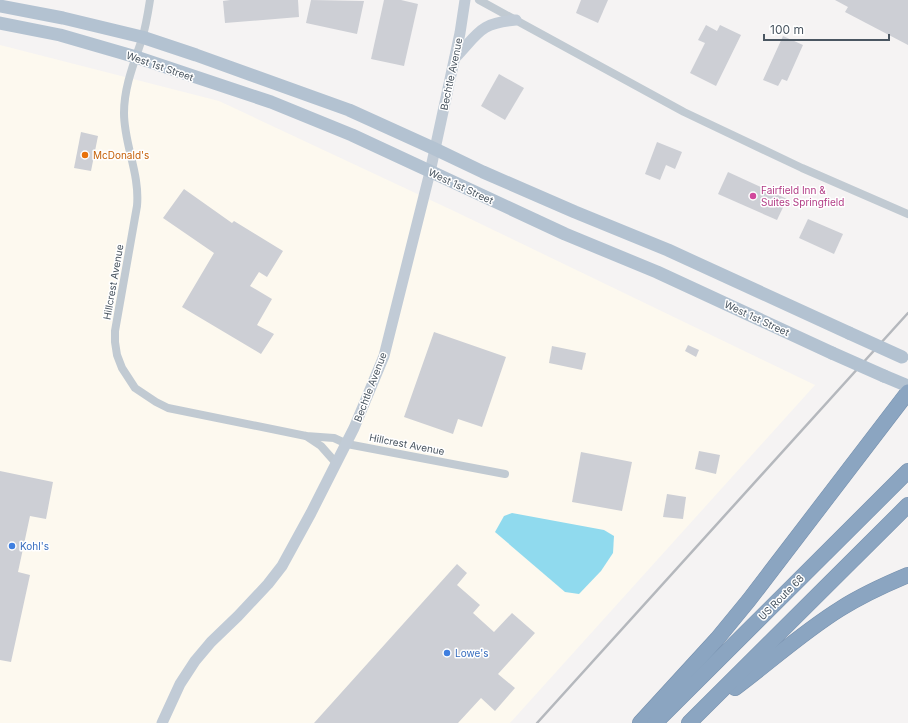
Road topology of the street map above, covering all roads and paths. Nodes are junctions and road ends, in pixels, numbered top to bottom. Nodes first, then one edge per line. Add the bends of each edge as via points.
1 (150, 0) edge
2 (465, 0) edge
3 (479, 0) edge
4 (0, 6) edge
5 (516, 20) junction
6 (0, 23) edge
7 (142, 38) junction
8 (136, 57) junction
9 (455, 58) junction
10 (435, 149) junction
11 (430, 172) junction
12 (908, 214) edge
13 (905, 358) edge
14 (908, 386) edge
15 (908, 392) edge
16 (306, 436) junction
17 (348, 444) junction
18 (336, 463) junction
19 (908, 470) edge
20 (505, 474) dead end
21 (908, 505) edge
22 (908, 575) edge
23 (162, 723) edge
24 (640, 723) edge
25 (655, 723) edge
26 (689, 723) edge

1 - 7 street, Hillcrest Avenue
2 - 9 street, Bechtle Avenue
3 - 5 street
4 - 7 main road, West 1st Street via 63,18
5 - 9 street via 502,21 485,27
5 - 12 street via 728,133
6 - 8 main road, West 1st Street via 60,35
7 - 8 street, Hillcrest Avenue
7 - 10 main road, West 1st Street via 349,110
8 - 11 main road, West 1st Street via 271,102 352,135
8 - 16 street, Hillcrest Avenue via 128,81 124,114 138,194 114,331 117,355 122,368 135,388 168,408
9 - 10 street, Bechtle Avenue
10 - 11 street, Bechtle Avenue
10 - 13 main road, West 1st Street, bridge via 483,172 668,250
11 - 14 main road, West 1st Street, bridge
11 - 17 street, Bechtle Avenue via 384,356
15 - 24 highway via 749,600
16 - 17 street, Hillcrest Avenue via 334,438
16 - 18 street, Hillcrest Avenue via 321,446
17 - 18 street, Bechtle Avenue
17 - 20 street, Hillcrest Avenue
18 - 23 street, Bechtle Avenue via 282,566 195,661 180,684
19 - 25 highway, US Route 68
21 - 26 highway
22 - 26 highway via 883,585 839,610

